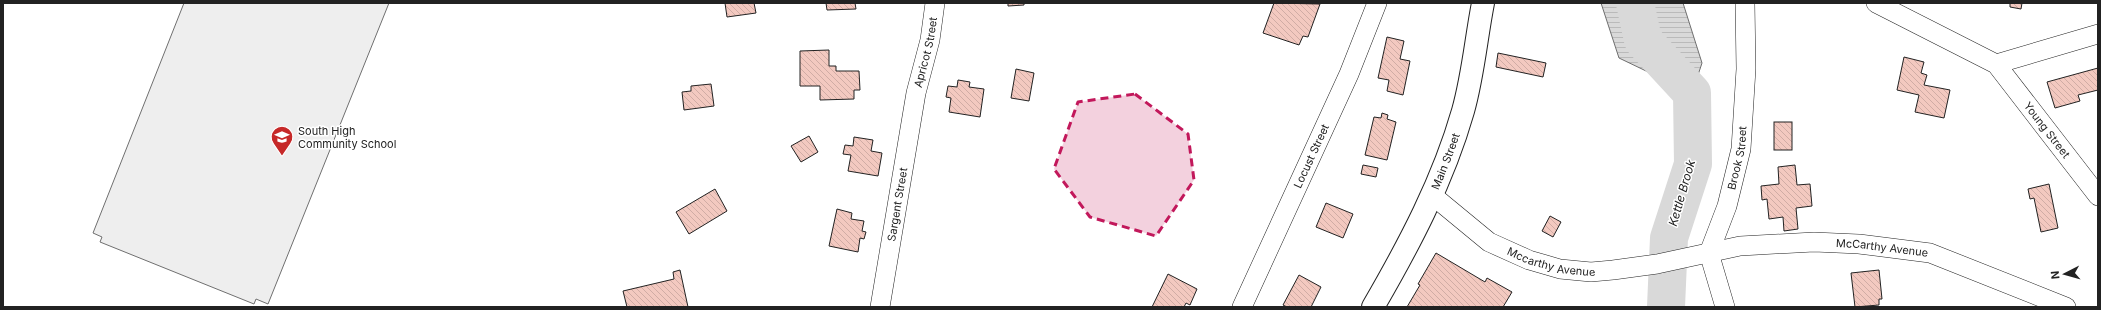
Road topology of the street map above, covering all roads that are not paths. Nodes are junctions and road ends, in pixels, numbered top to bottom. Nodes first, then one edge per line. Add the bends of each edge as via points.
1 (935, 3) edge
2 (1377, 3) edge
3 (1482, 3) edge
4 (1745, 3) edge
5 (1876, 3) edge
6 (2098, 34) edge
7 (1996, 64) junction
8 (915, 101) joint
9 (1432, 195) junction
10 (2098, 196) edge
11 (1709, 252) junction
12 (1689, 257) joint
13 (880, 307) edge
14 (1242, 307) edge
15 (1373, 307) edge
16 (1725, 307) edge
17 (2066, 307) edge

1 - 8 street, Apricot Street via 930,40
2 - 14 street, Locust Street via 1349,74
3 - 9 highway, Main Street via 1463,109
4 - 11 street, Brook Street via 1746,69 1741,149 1726,206
5 - 7 street, Young Street
6 - 7 street
7 - 10 street, Young Street
8 - 13 street, Sargent Street
9 - 12 street, Mccarthy Avenue via 1483,238 1506,252 1560,269 1576,272 1613,270
9 - 15 highway, Main Street via 1399,262
11 - 12 street, McCarthy Avenue
11 - 16 street
11 - 17 street, McCarthy Avenue via 1740,246 1814,242 1859,244 1930,253

